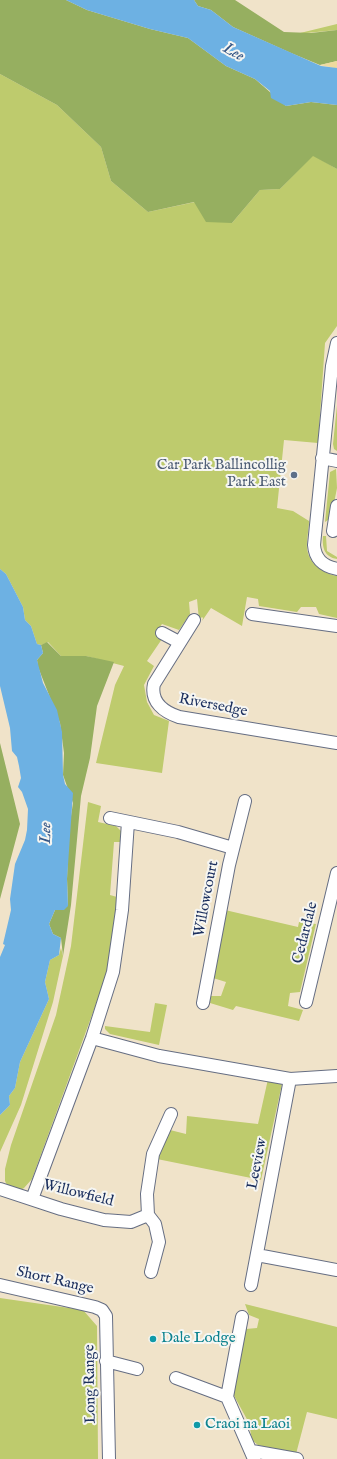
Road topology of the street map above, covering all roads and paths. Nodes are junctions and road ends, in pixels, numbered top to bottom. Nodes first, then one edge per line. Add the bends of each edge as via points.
1 (337, 343) edge
2 (322, 458) junction
3 (337, 460) edge
4 (337, 506) edge
5 (333, 531) dead end
6 (337, 569) edge
7 (252, 614) dead end
8 (194, 620) dead end
9 (337, 626) edge
10 (162, 633) dead end
11 (179, 642) junction
12 (337, 743) edge
13 (246, 801) dead end
14 (110, 818) dead end
15 (128, 822) junction
16 (233, 848) junction
17 (337, 873) edge
18 (306, 1002) dead end
19 (203, 1003) dead end
20 (92, 1038) junction
21 (337, 1076) edge
22 (290, 1079) junction
23 (171, 1114) dead end
24 (0, 1189) edge
25 (32, 1199) junction
26 (148, 1215) junction
27 (257, 1255) junction
28 (337, 1270) edge
29 (150, 1272) dead end
30 (0, 1285) edge
31 (251, 1286) dead end
32 (102, 1310) joint
33 (242, 1317) dead end
34 (106, 1361) junction
35 (137, 1369) dead end
36 (176, 1378) dead end
37 (227, 1397) junction
38 (253, 1455) edge
39 (109, 1459) edge
40 (297, 1459) edge

1 - 2 street
2 - 3 street
2 - 6 street via 315,554 319,561
4 - 5 street
7 - 9 street
8 - 11 street, Riversedge
10 - 11 street
11 - 12 street, Riversedge via 153,688 160,708 179,717
13 - 16 street, Willowcourt
14 - 15 street
15 - 16 street via 178,832
15 - 20 street via 122,910 113,972
16 - 19 street, Willowcourt
17 - 18 street, Cedardale
20 - 22 street via 159,1056
20 - 25 street
21 - 22 street
22 - 27 street, Leeview
23 - 26 street via 153,1154 147,1194
24 - 25 street, Willowfield
25 - 26 street, Willowfield via 104,1220 131,1222
26 - 29 street via 155,1224 159,1242
27 - 28 street
27 - 31 street, Leeview
30 - 32 street, Short Range via 95,1306
32 - 34 street, Long Range via 106,1316
33 - 37 street
34 - 35 street
34 - 39 street, Long Range
36 - 37 street
37 - 38 street
38 - 40 street

